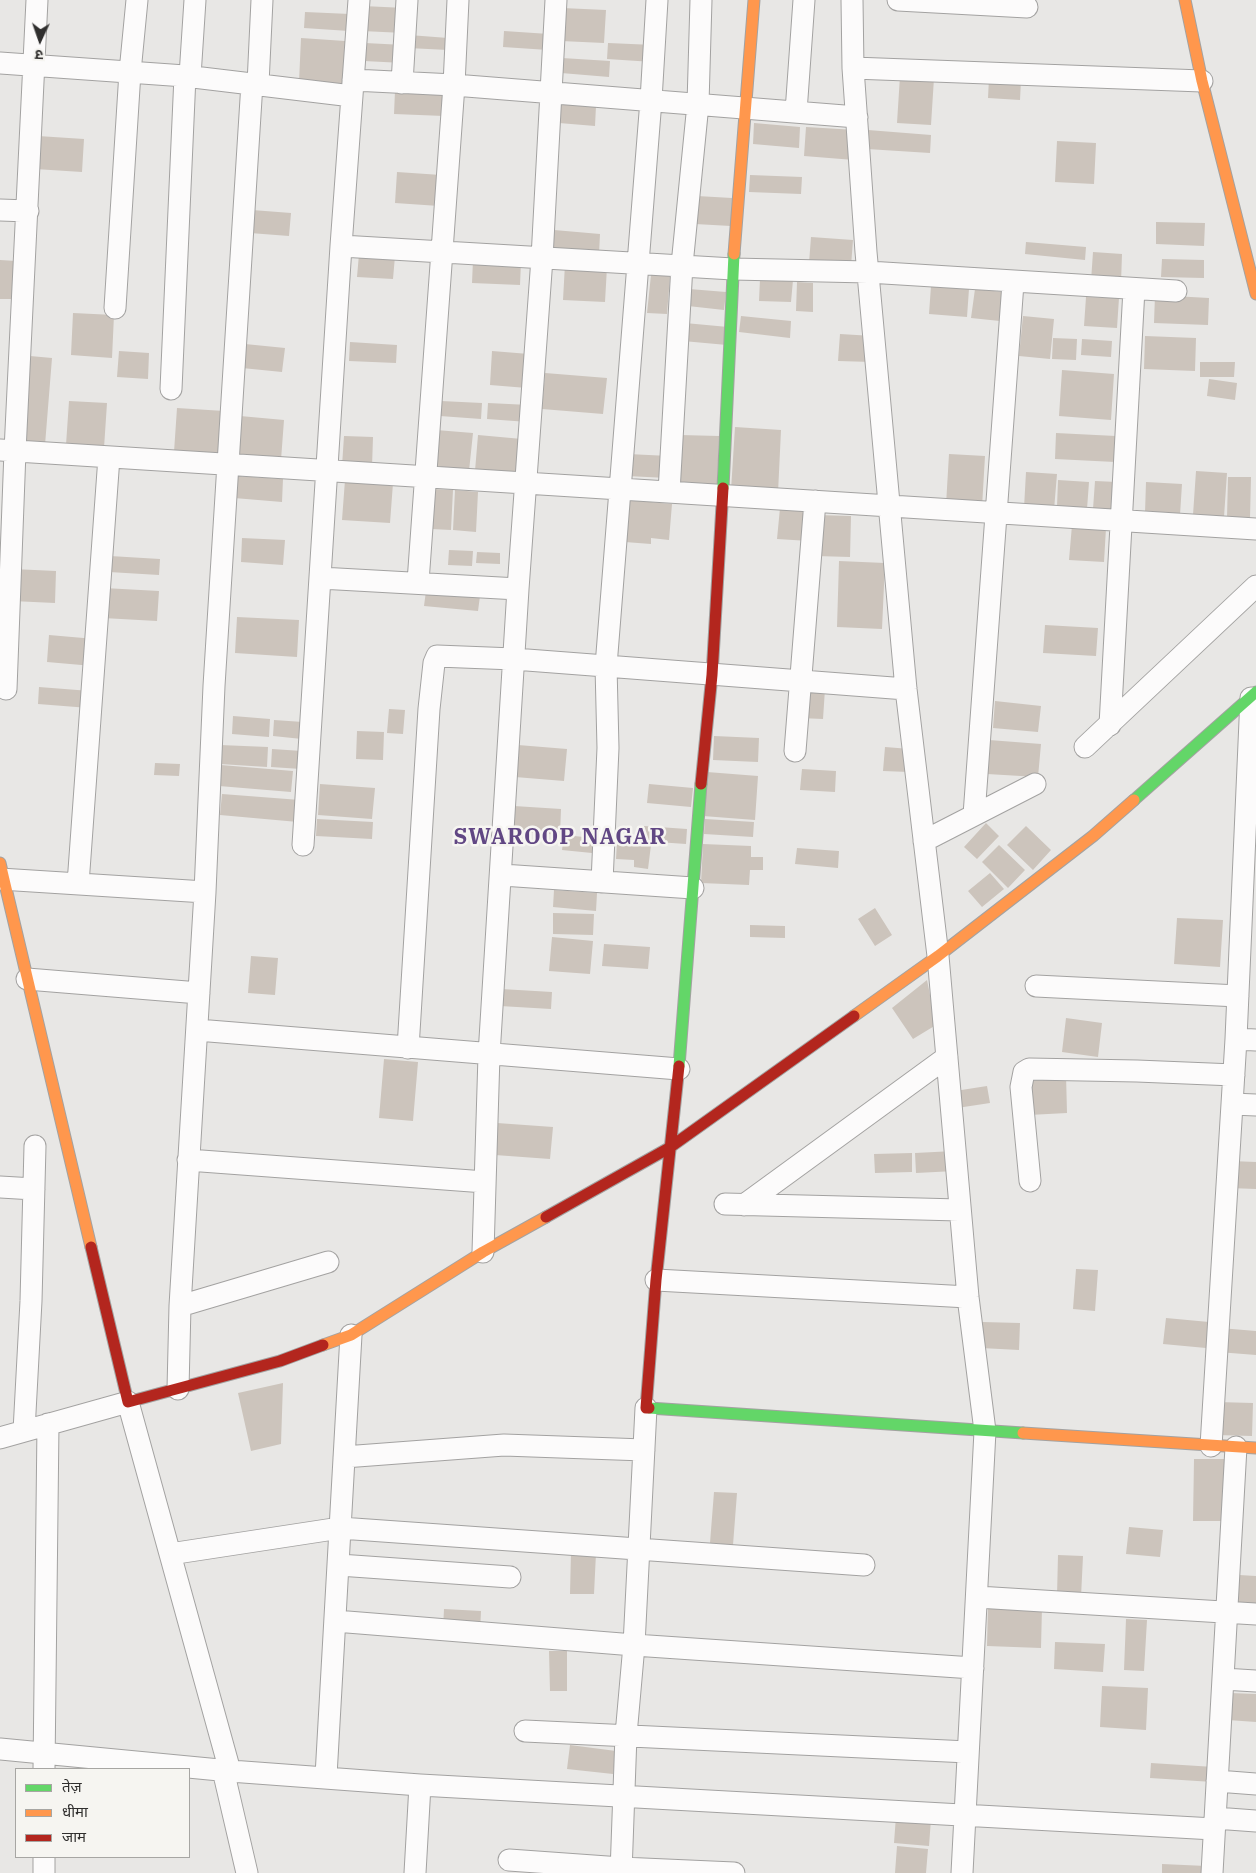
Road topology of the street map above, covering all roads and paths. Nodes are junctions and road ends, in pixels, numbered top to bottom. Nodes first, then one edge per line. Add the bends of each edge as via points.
1 (37, 0) edge
2 (138, 0) edge
3 (194, 0) edge
4 (262, 0) edge
5 (359, 0) edge
6 (407, 0) edge
7 (458, 0) edge
8 (556, 0) edge
9 (657, 0) edge
10 (701, 0) edge
11 (754, 0) edge
12 (804, 0) edge
13 (852, 0) edge
14 (898, 0) edge
15 (1185, 0) edge
16 (1027, 8) dead end
17 (0, 63) edge
18 (35, 65) junction
19 (853, 68) junction
20 (130, 72) junction
21 (187, 76) junction
22 (1202, 81) junction
23 (402, 83) junction
24 (254, 84) junction
25 (454, 85) junction
26 (352, 88) junction
27 (552, 94) junction
28 (651, 100) junction
29 (698, 104) junction
30 (747, 108) junction
31 (796, 112) junction
32 (857, 117) junction
33 (0, 210) edge
34 (28, 211) junction
35 (340, 246) junction
36 (441, 253) junction
37 (542, 258) junction
38 (638, 262) junction
39 (682, 265) junction
40 (733, 269) junction
41 (868, 272) junction
42 (1013, 282) junction
43 (1134, 289) junction
44 (1176, 291) dead end
45 (1256, 294) edge
46 (115, 308) dead end
47 (171, 389) dead end
48 (7, 450) edge
49 (109, 457) junction
50 (228, 464) junction
51 (328, 470) junction
52 (424, 477) junction
53 (527, 484) junction
54 (620, 489) junction
55 (669, 492) junction
56 (723, 495) junction
57 (815, 501) junction
58 (890, 506) junction
59 (996, 512) junction
60 (1122, 520) junction
61 (1256, 529) edge
62 (320, 578) junction
63 (418, 582) junction
64 (1256, 586) edge
65 (518, 589) junction
66 (514, 659) junction
67 (606, 666) junction
68 (712, 675) junction
69 (801, 682) junction
70 (6, 689) dead end
71 (906, 689) junction
72 (1253, 695) edge
73 (1110, 725) junction
74 (1085, 747) dead end
75 (795, 751) dead end
76 (1036, 784) dead end
77 (974, 816) junction
78 (924, 841) junction
79 (303, 844) dead end
80 (1, 874) edge
81 (502, 875) junction
82 (602, 882) junction
83 (78, 884) junction
84 (693, 888) junction
85 (205, 892) junction
86 (1248, 946) edge
87 (938, 956) junction
88 (27, 979) junction
89 (1036, 986) dead end
90 (199, 993) junction
91 (1238, 996) junction
92 (197, 1030) junction
93 (1246, 1040) edge
94 (408, 1048) junction
95 (489, 1054) junction
96 (947, 1057) junction
97 (679, 1069) junction
98 (1234, 1075) junction
99 (1232, 1104) junction
100 (1256, 1104) edge
101 (35, 1146) dead end
102 (669, 1148) junction
103 (188, 1160) junction
104 (1030, 1181) dead end
105 (485, 1182) junction
106 (0, 1187) edge
107 (34, 1189) junction
108 (959, 1210) junction
109 (483, 1252) junction
110 (328, 1262) dead end
111 (656, 1280) junction
112 (968, 1297) junction
113 (180, 1306) junction
114 (351, 1335) junction
115 (178, 1389) junction
116 (128, 1402) junction
117 (646, 1408) junction
118 (48, 1424) junction
119 (24, 1431) junction
120 (985, 1431) junction
121 (0, 1438) edge
122 (1211, 1446) junction
123 (1246, 1448) edge
124 (644, 1450) junction
125 (344, 1457) junction
126 (340, 1528) junction
127 (639, 1550) junction
128 (170, 1554) junction
129 (338, 1565) junction
130 (864, 1565) dead end
131 (510, 1577) dead end
132 (977, 1597) junction
133 (1226, 1612) junction
134 (1256, 1614) edge
135 (335, 1621) junction
136 (634, 1645) junction
137 (973, 1668) junction
138 (1223, 1678) junction
139 (1256, 1681) edge
140 (525, 1731) dead end
141 (626, 1735) junction
142 (0, 1749) edge
143 (968, 1752) junction
144 (44, 1761) edge
145 (171, 1768) edge
146 (190, 1769) edge
147 (226, 1771) junction
148 (326, 1776) junction
149 (1217, 1782) junction
150 (1256, 1784) edge
151 (420, 1785) junction
152 (623, 1796) junction
153 (965, 1814) junction
154 (1256, 1821) edge
155 (1215, 1824) junction
156 (44, 1858) edge
157 (509, 1860) dead end
158 (621, 1871) edge
159 (44, 1873) edge
160 (247, 1873) edge
161 (415, 1873) edge
162 (734, 1873) edge
163 (962, 1873) edge
164 (1212, 1873) edge

1 - 18 street
2 - 20 street
3 - 21 street
4 - 24 street
5 - 26 street
6 - 23 street
7 - 25 street
8 - 27 street
9 - 28 street
10 - 29 street
11 - 30 street
12 - 31 street
13 - 19 street
14 - 16 street
15 - 22 street
17 - 18 street
18 - 20 street
18 - 34 street
19 - 22 street
19 - 32 street
20 - 21 street
20 - 46 street
21 - 24 street
21 - 47 street
22 - 45 street
23 - 25 street
23 - 26 street
24 - 26 street
24 - 50 street
25 - 27 street
25 - 36 street
26 - 35 street
27 - 28 street
27 - 37 street
28 - 29 street
28 - 38 street
29 - 30 street
29 - 39 street
30 - 31 street
30 - 40 street
31 - 32 street
32 - 41 street
33 - 34 street
34 - 48 street
35 - 36 street
35 - 51 street
36 - 37 street
36 - 52 street
37 - 38 street
37 - 53 street
38 - 39 street
38 - 54 street
39 - 40 street
39 - 55 street
40 - 41 street
40 - 56 street
41 - 42 street
41 - 58 street
42 - 43 street
42 - 59 street
43 - 44 street
43 - 60 street
48 - 49 street
48 - 70 street
49 - 50 street
49 - 83 street
50 - 51 street
50 - 85 street
51 - 52 street
51 - 62 street
52 - 53 street
52 - 63 street
53 - 54 street
53 - 65 street
54 - 55 street
54 - 67 street
55 - 56 street
56 - 57 street
56 - 68 street
57 - 58 street
57 - 69 street
58 - 59 street
58 - 71 street
59 - 60 street
59 - 77 street
60 - 61 street
60 - 73 street
62 - 63 street
62 - 79 street
63 - 65 street
64 - 73 street
65 - 66 street
66 - 67 street
66 - 81 street
66 - 94 street via 442,655 434,659
67 - 68 street
67 - 82 street via 608,748
68 - 69 street
68 - 84 street
69 - 71 street
69 - 75 street
71 - 78 street
72 - 86 street
72 - 87 street via 1093,836
73 - 74 street
76 - 77 street
77 - 78 street
78 - 87 street
80 - 83 street
80 - 88 street
81 - 82 street
81 - 95 street
82 - 84 street
83 - 85 street
84 - 97 street
85 - 90 street
86 - 91 street
87 - 96 street
87 - 102 street
88 - 90 street
88 - 116 street
89 - 91 street
90 - 92 street
91 - 93 street
92 - 94 street
92 - 103 street
93 - 98 street
94 - 95 street
95 - 97 street
95 - 105 street
96 - 108 street
96 - 108 street via 734,1204
97 - 102 street
98 - 99 street
98 - 104 street via 1137,1071 1024,1072 1021,1088
99 - 100 street
99 - 122 street
101 - 107 street
102 - 109 street
102 - 111 street
103 - 105 street
103 - 113 street
105 - 109 street
106 - 107 street
107 - 119 street via 32,1301
108 - 112 street
109 - 114 street
110 - 113 street
111 - 112 street
111 - 117 street
112 - 120 street
113 - 115 street
114 - 115 street via 280,1361
114 - 125 street
115 - 116 street
116 - 118 street
116 - 128 street
117 - 120 street
117 - 124 street
118 - 119 street
118 - 144 street
119 - 121 street
120 - 122 street
120 - 132 street
122 - 123 street
123 - 133 street
124 - 125 street via 504,1444
124 - 127 street
125 - 126 street
126 - 127 street
126 - 128 street
126 - 129 street
127 - 130 street
127 - 136 street
128 - 147 street
129 - 131 street
129 - 135 street
132 - 133 street
132 - 137 street
133 - 134 street
133 - 138 street
135 - 136 street
135 - 148 street
136 - 137 street
136 - 141 street
137 - 143 street
138 - 139 street
138 - 149 street
140 - 141 street
141 - 143 street
141 - 152 street
142 - 144 street
143 - 153 street
144 - 145 street
146 - 147 street
147 - 148 street
147 - 160 street
148 - 151 street
149 - 150 street
149 - 155 street
151 - 152 street
151 - 161 street
152 - 153 street
152 - 158 street
153 - 155 street
153 - 163 street
154 - 155 street
155 - 164 street
156 - 159 street
157 - 158 street
158 - 162 street

